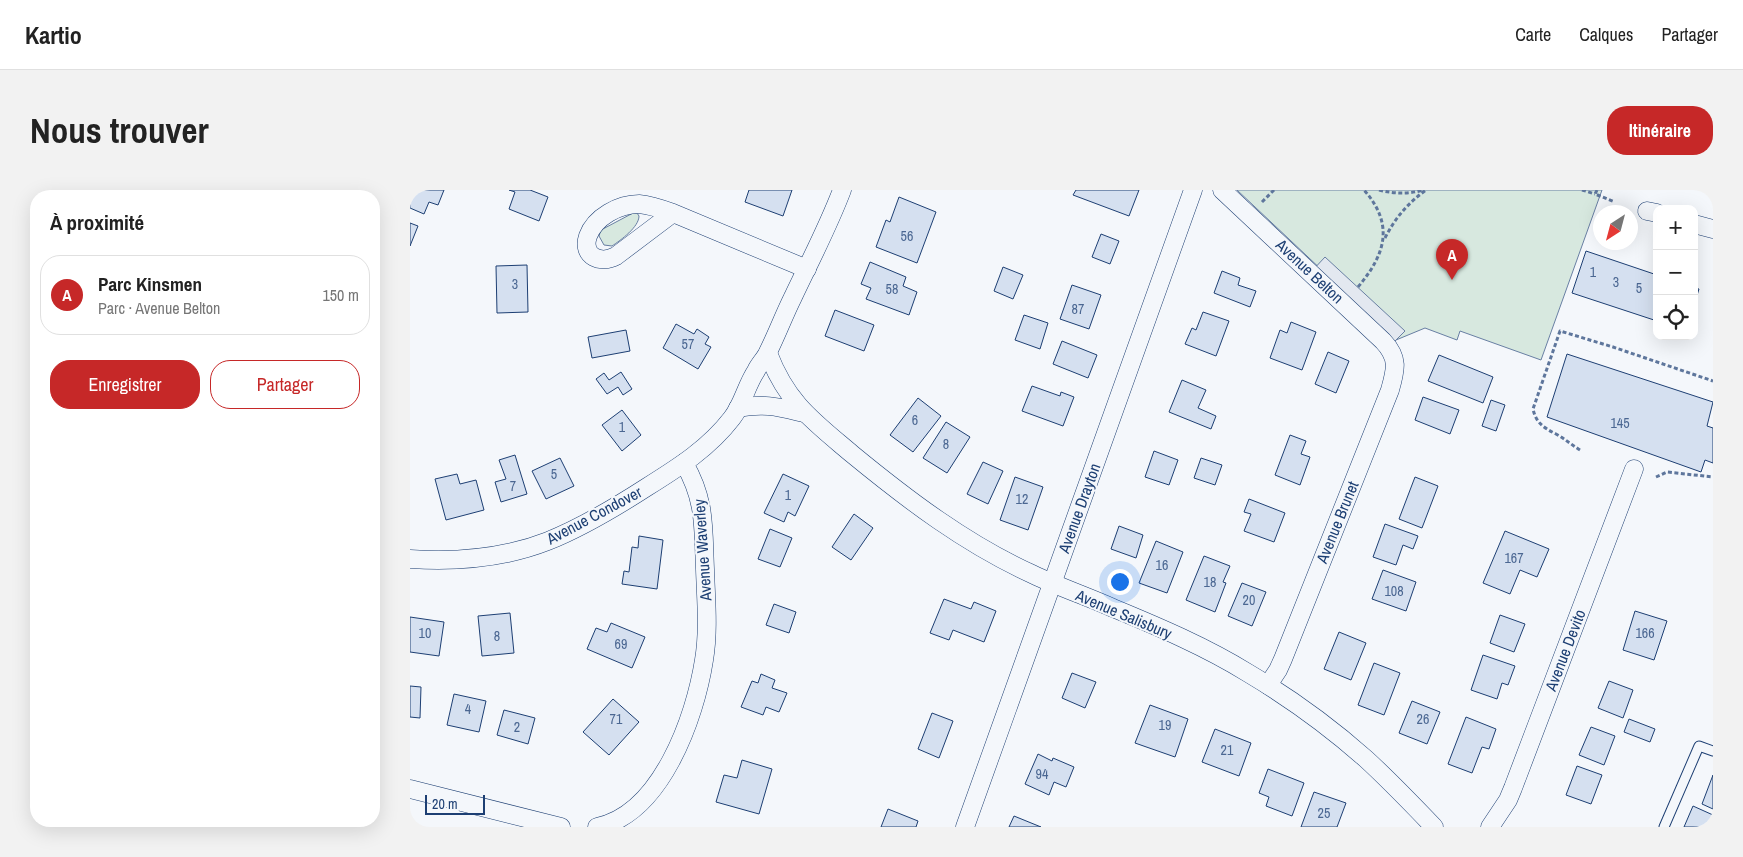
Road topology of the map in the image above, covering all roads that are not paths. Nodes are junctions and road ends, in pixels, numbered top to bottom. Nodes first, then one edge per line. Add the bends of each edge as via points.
1 (842, 190) edge
2 (1193, 190) edge
3 (1222, 190) edge
4 (673, 213) dead end
5 (1698, 225) edge
6 (1713, 229) edge
7 (807, 269) junction
8 (768, 354) junction
9 (1394, 356) joint
10 (738, 408) junction
11 (804, 413) junction
12 (684, 463) junction
13 (1634, 469) dead end
14 (410, 559) edge
15 (1052, 583) junction
16 (1268, 685) junction
17 (1713, 752) edge
18 (410, 789) edge
19 (561, 827) edge
20 (597, 827) edge
21 (965, 827) edge
22 (1434, 827) edge
23 (1490, 827) edge
24 (1664, 827) edge

1 - 7 street
2 - 15 street, Avenue Drayton
3 - 9 street, Avenue Belton via 1383,341
4 - 7 street
5 - 6 street
7 - 8 street
8 - 10 street via 755,372
8 - 11 street, Avenue Salisbury via 785,389
9 - 16 street, Avenue Brunet via 1396,366 1390,390 1283,659
10 - 11 street, Avenue Salisbury via 767,405
10 - 12 street via 714,438
11 - 15 street, Avenue Salisbury via 878,476 938,520 994,554
12 - 14 street, Avenue Condover via 608,510 547,542 482,557
12 - 20 street, Avenue Waverley via 698,492 703,514 707,619 704,660 695,702 667,767 642,802 612,823
13 - 23 street, Avenue Devito via 1513,788
15 - 16 street, Avenue Salisbury via 1193,644
15 - 21 street, Avenue Drayton
16 - 22 street, Avenue Salisbury via 1347,742
17 - 24 lane via 1699,746
18 - 19 street

